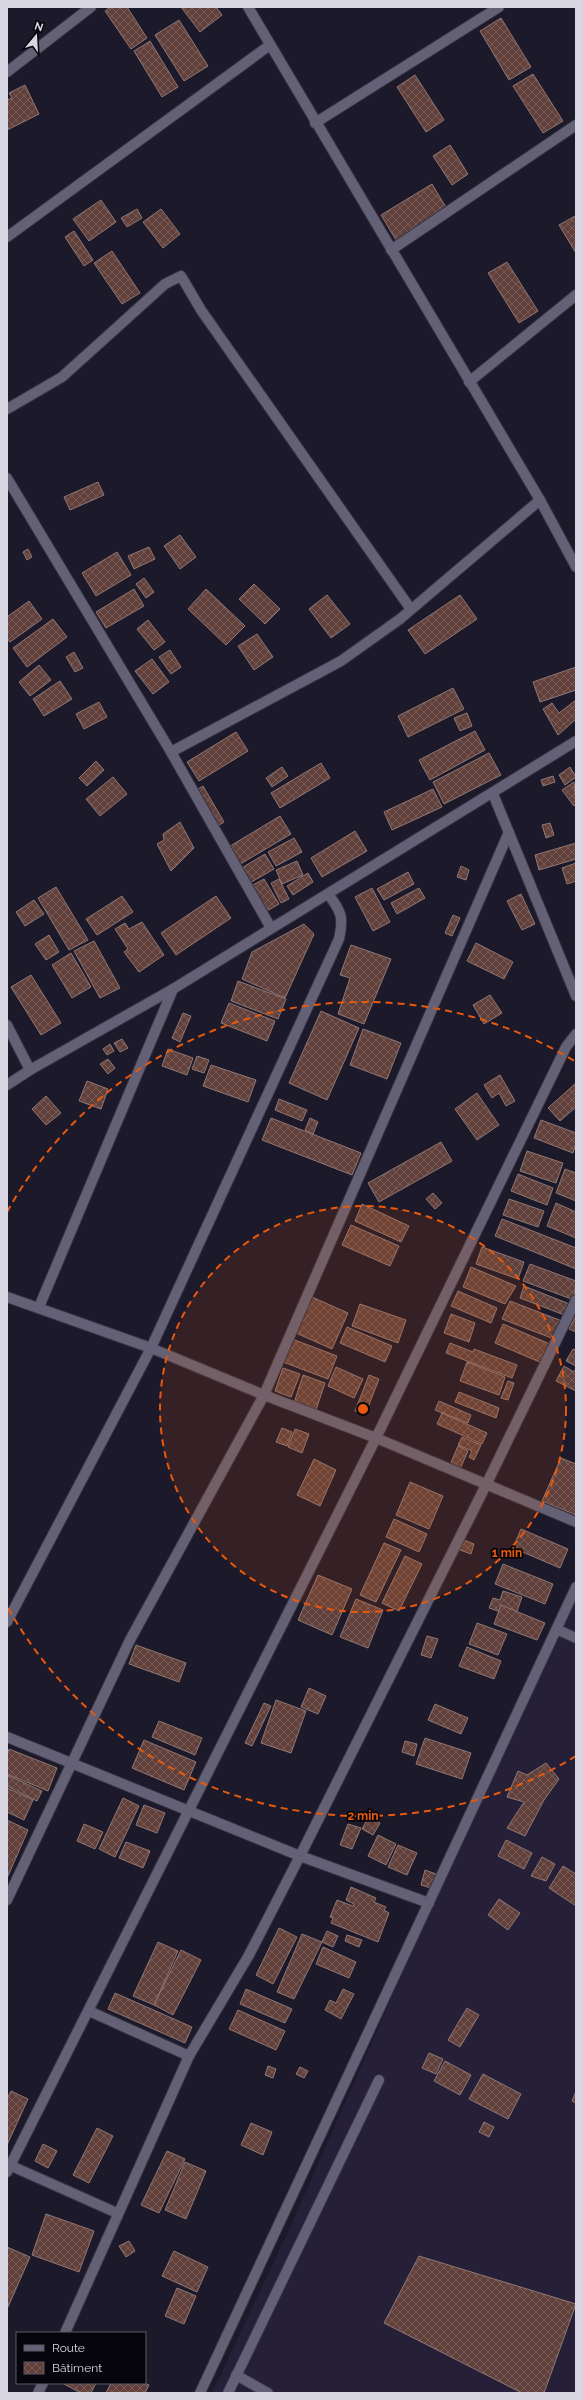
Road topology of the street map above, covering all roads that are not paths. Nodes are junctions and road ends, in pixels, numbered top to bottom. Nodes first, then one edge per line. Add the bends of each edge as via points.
1 (91, 7) edge
2 (248, 7) edge
3 (499, 7) edge
4 (270, 45) junction
5 (7, 72) edge
6 (316, 123) junction
7 (576, 125) edge
8 (7, 237) edge
9 (391, 250) junction
10 (576, 295) edge
11 (469, 382) junction
12 (7, 409) edge
13 (7, 480) edge
14 (540, 500) junction
15 (576, 567) edge
16 (410, 608) junction
17 (576, 741) edge
18 (171, 752) junction
19 (493, 794) junction
20 (509, 832) junction
21 (328, 894) junction
22 (271, 928) junction
23 (173, 989) junction
24 (576, 996) edge
25 (7, 1025) edge
26 (576, 1034) edge
27 (30, 1070) junction
28 (7, 1085) edge
29 (7, 1297) edge
30 (576, 1300) edge
31 (39, 1307) junction
32 (151, 1348) junction
33 (264, 1395) junction
34 (376, 1438) junction
35 (487, 1483) junction
36 (576, 1522) edge
37 (576, 1587) edge
38 (7, 1622) edge
39 (558, 1630) dead end
40 (576, 1638) edge
41 (7, 1737) edge
42 (72, 1763) junction
43 (189, 1811) junction
44 (300, 1856) junction
45 (7, 1900) edge
46 (428, 1903) junction
47 (89, 2011) junction
48 (189, 2056) junction
49 (379, 2080) dead end
50 (8, 2167) edge
51 (117, 2213) junction
52 (64, 2332) edge
53 (236, 2375) junction
54 (42, 2384) edge
55 (38, 2393) edge
56 (200, 2393) edge
57 (228, 2393) edge
58 (268, 2393) edge

1 - 5 street
2 - 4 street
3 - 6 street
4 - 6 street
4 - 8 street
6 - 9 street
7 - 9 street
9 - 11 street
10 - 11 street
11 - 14 street
12 - 16 street via 62,377 165,284 181,276 201,310
13 - 18 street
14 - 15 street
14 - 16 street
16 - 18 street via 400,619 341,662
17 - 19 street
18 - 22 street
19 - 20 street
19 - 21 street
20 - 24 street
20 - 33 street
21 - 22 street
21 - 32 street via 339,909 343,923 339,939
22 - 23 street
23 - 27 street
23 - 31 street
25 - 27 street
26 - 34 street via 566,1047
27 - 28 street
29 - 31 street
30 - 35 street
31 - 32 street
32 - 33 street
32 - 38 street
33 - 34 street
33 - 42 street via 130,1640
34 - 35 street
34 - 43 street
35 - 36 street
35 - 44 street
37 - 46 street
39 - 40 street
41 - 42 street
42 - 43 street
42 - 45 street
43 - 44 street
43 - 47 street
44 - 46 street
44 - 48 street via 249,1955
46 - 56 street
47 - 48 street
47 - 50 street
48 - 51 street
49 - 53 street
50 - 51 street
51 - 52 street
53 - 57 street
53 - 58 street
54 - 55 street

